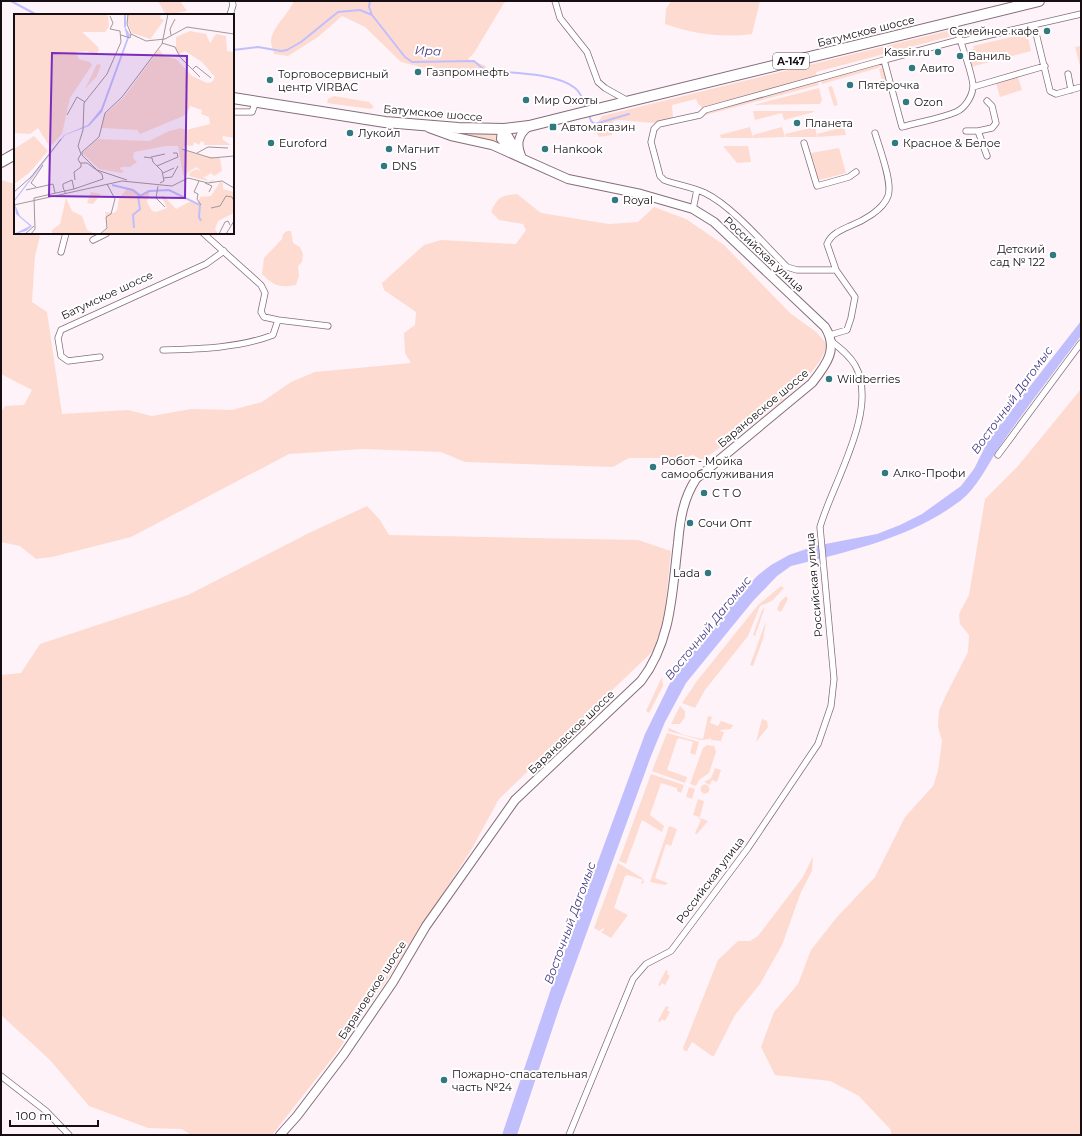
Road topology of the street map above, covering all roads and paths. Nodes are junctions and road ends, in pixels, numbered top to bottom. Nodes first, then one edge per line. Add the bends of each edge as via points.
1 (232, 1) edge
2 (555, 1) edge
3 (1039, 1) edge
4 (230, 14) edge
5 (1081, 14) edge
6 (954, 22) junction
7 (1034, 25) junction
8 (959, 40) junction
9 (884, 60) junction
10 (1045, 66) junction
11 (1068, 74) dead end
12 (973, 87) junction
13 (1081, 87) edge
14 (1071, 90) junction
15 (234, 98) edge
16 (257, 101) junction
17 (629, 101) junction
18 (987, 101) dead end
19 (234, 112) edge
20 (423, 126) junction
21 (528, 126) junction
22 (503, 129) junction
23 (966, 131) dead end
24 (978, 131) junction
25 (875, 133) dead end
26 (804, 143) dead end
27 (14, 155) edge
28 (987, 156) dead end
29 (522, 158) junction
30 (1, 162) edge
31 (856, 172) dead end
32 (697, 190) junction
33 (693, 209) junction
34 (66, 234) edge
35 (106, 234) edge
36 (204, 234) edge
37 (93, 240) dead end
38 (224, 251) junction
39 (61, 252) dead end
40 (836, 270) junction
41 (278, 320) junction
42 (328, 326) dead end
43 (831, 338) junction
44 (1081, 343) edge
45 (163, 350) dead end
46 (100, 356) dead end
47 (998, 455) dead end
48 (1, 1076) edge
49 (69, 1135) edge
50 (280, 1135) edge
51 (569, 1135) edge

1 - 4 street
2 - 17 street via 560,18 587,52 598,82
3 - 6 highway, Батумское шоссе / А-147
5 - 7 street
6 - 8 street
6 - 17 highway, Батумское шоссе / А-147
7 - 8 street
7 - 10 street
8 - 9 street
8 - 12 street
9 - 12 street via 902,127 957,112 969,100
9 - 32 street via 705,110 700,115 659,124 654,130 651,142 660,176 670,182
10 - 12 street
10 - 14 street via 1050,91 1056,94
11 - 14 street
13 - 14 street
15 - 16 highway, Батумское шоссе / А-147
16 - 19 street via 252,112
16 - 20 highway, Батумское шоссе / А-147 via 340,116
17 - 21 highway, Батумское шоссе / А-147
18 - 24 street via 992,106 996,123 992,128
20 - 22 highway, Батумское шоссе / А-147
20 - 29 main road, А-147 via 451,136 492,145
21 - 22 highway, Батумское шоссе / А-147
21 - 29 main road via 518,138
22 - 29 main road
23 - 24 street
24 - 28 street
25 - 40 street via 889,185 889,196 862,221 830,236 827,244
26 - 31 street via 817,186 848,177
27 - 30 highway
29 - 33 main road, Российская улица via 568,179 641,194
32 - 33 street
32 - 40 street via 731,211 787,267 797,270
33 - 43 main road, Российская улица via 723,230 825,327
34 - 39 street
35 - 37 street
36 - 38 street
38 - 41 street via 261,285 265,293 261,314
38 - 46 street, Батумское шоссе via 206,264 61,330 58,338 61,356 68,361
40 - 43 street via 855,297 846,330
41 - 42 street
41 - 45 street via 273,335 264,338 232,344
43 - 50 main road, Барановское шоссе via 830,357 812,383 700,473 692,485 681,516 665,635 650,669 641,681 515,800 426,926 393,982 344,1054
43 - 51 street, Российская улица via 855,366 859,375 861,400 852,448 825,509 820,527 834,679 831,706 818,744 748,848 671,951 646,964 637,973
44 - 47 street
48 - 49 street via 46,1111

